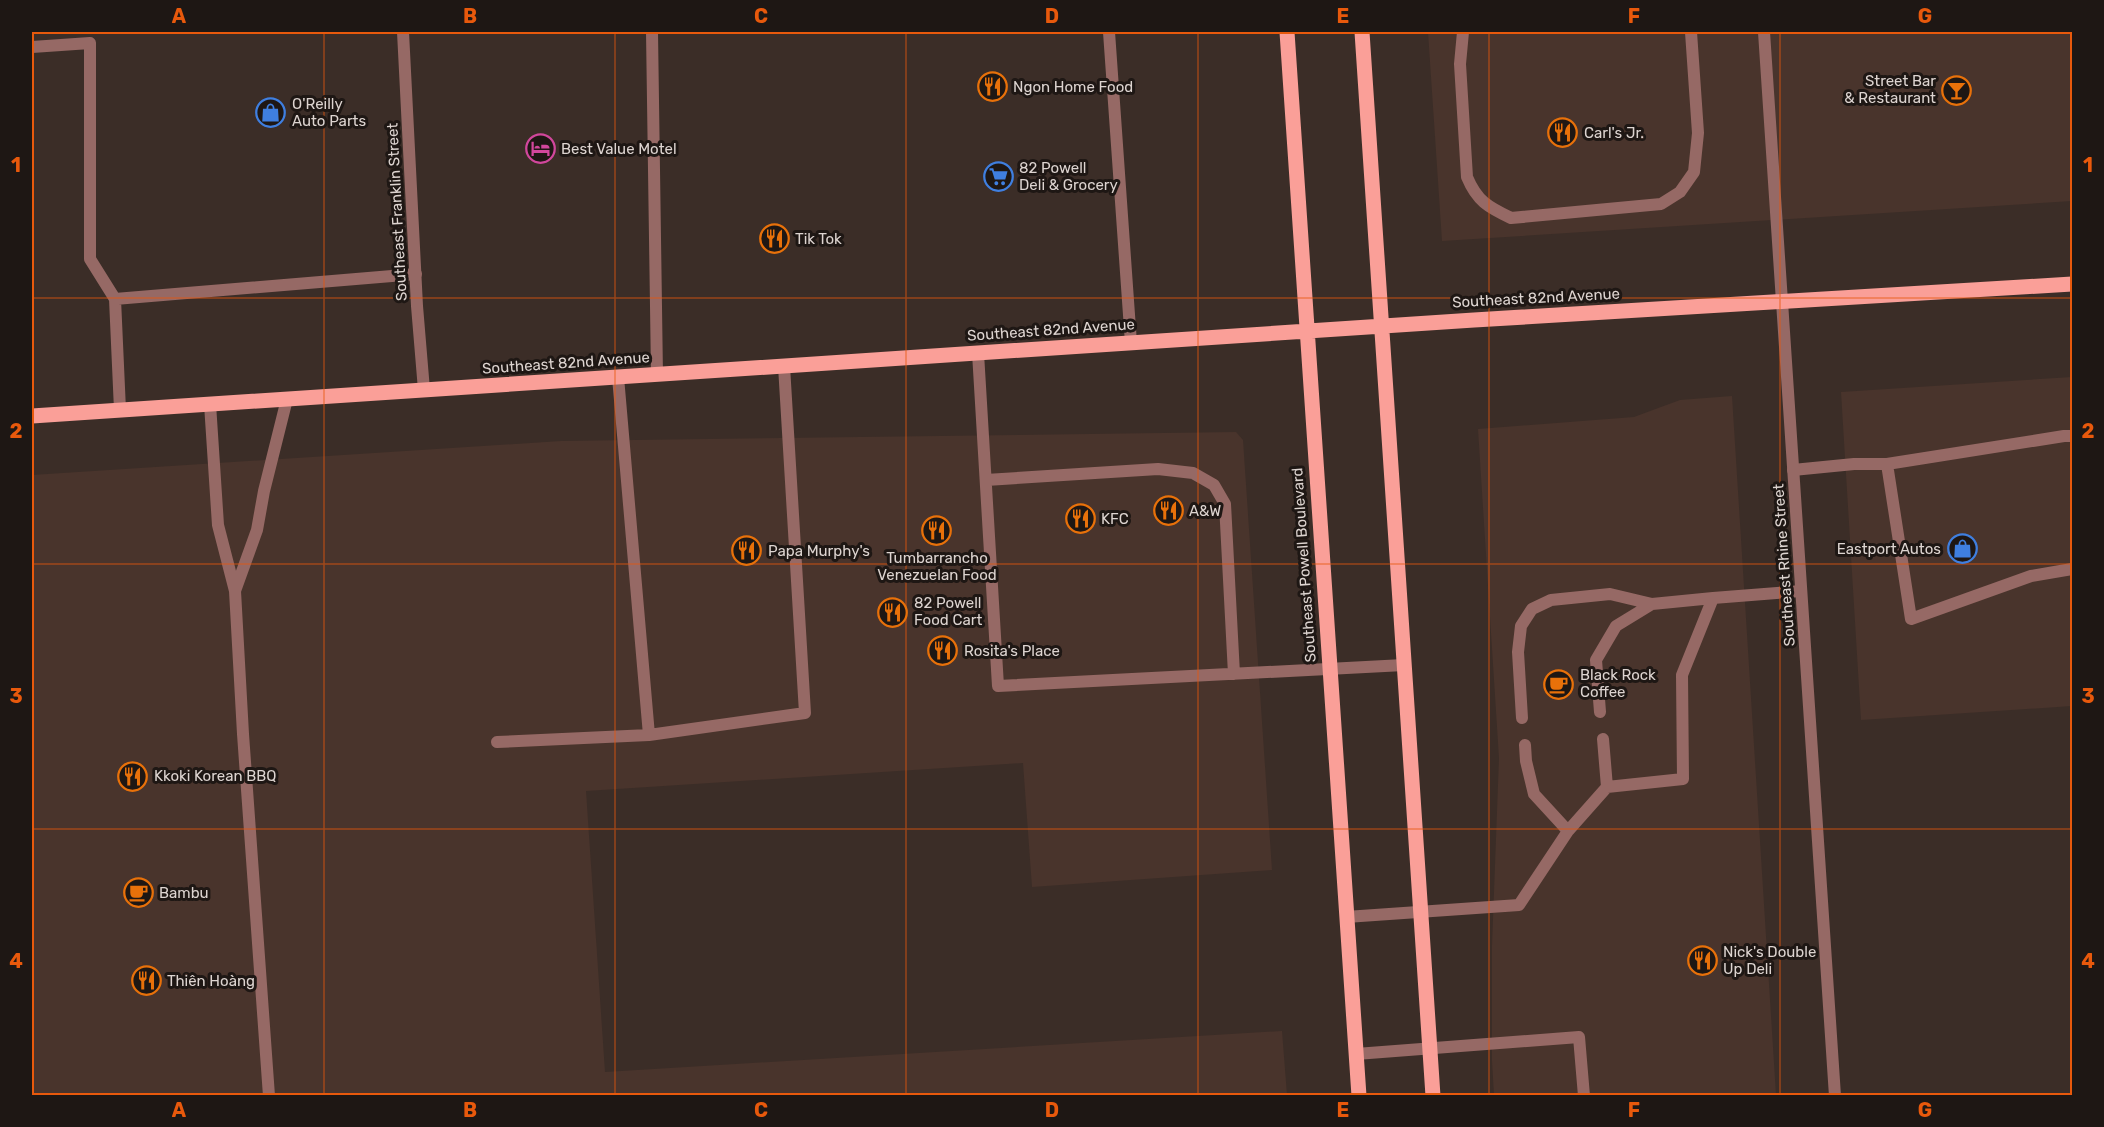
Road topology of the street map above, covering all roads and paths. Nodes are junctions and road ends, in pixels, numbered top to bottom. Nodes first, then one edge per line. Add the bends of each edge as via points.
1 (403, 32) edge
2 (652, 32) edge
3 (1109, 32) edge
4 (1287, 32) edge
5 (1362, 32) edge
6 (1463, 32) edge
7 (1691, 32) edge
8 (1764, 32) edge
9 (32, 47) edge
10 (416, 274) junction
11 (2073, 284) edge
12 (115, 299) junction
13 (1782, 302) junction
14 (1381, 326) junction
15 (1307, 332) junction
16 (1131, 343) junction
17 (978, 353) junction
18 (784, 366) junction
19 (657, 375) junction
20 (618, 377) junction
21 (424, 390) junction
22 (287, 399) junction
23 (210, 404) junction
24 (120, 411) junction
25 (32, 416) edge
26 (2073, 436) edge
27 (1887, 464) junction
28 (1793, 470) junction
29 (986, 480) junction
30 (2073, 569) edge
31 (235, 591) junction
32 (1801, 591) junction
33 (1713, 598) junction
34 (1652, 604) junction
35 (1404, 665) junction
36 (1329, 669) junction
37 (1234, 674) junction
38 (1600, 712) dead end
39 (1522, 718) dead end
40 (649, 735) junction
41 (1603, 739) dead end
42 (497, 742) dead end
43 (1525, 745) dead end
44 (1607, 787) junction
45 (1568, 831) junction
46 (1421, 911) junction
47 (1346, 917) junction
48 (1430, 1048) junction
49 (1356, 1054) junction
50 (269, 1095) edge
51 (1359, 1095) edge
52 (1433, 1095) edge
53 (1584, 1095) edge
54 (1835, 1095) edge

1 - 10 street, Southeast Franklin Street
2 - 19 street
3 - 16 street
4 - 15 main road, Southeast Powell Boulevard
5 - 14 main road
6 - 7 street via 1460,64 1467,177 1474,194 1511,218 1661,204 1680,192 1694,172 1698,133
8 - 13 street, Southeast Rhine Street
9 - 12 street via 90,43 90,260
10 - 12 street
10 - 21 street, Southeast Franklin Street
11 - 13 main road, Southeast 82nd Avenue
12 - 24 street
13 - 14 main road, Southeast 82nd Avenue
13 - 28 street, Southeast Rhine Street
14 - 15 main road, Southeast 82nd Avenue
14 - 35 main road
15 - 16 main road, Southeast 82nd Avenue
15 - 36 main road, Southeast Powell Boulevard
16 - 17 main road, Southeast 82nd Avenue
17 - 18 main road, Southeast 82nd Avenue
17 - 29 street
18 - 19 main road, Southeast 82nd Avenue
18 - 40 street via 806,714
19 - 20 main road, Southeast 82nd Avenue
20 - 21 main road, Southeast 82nd Avenue
20 - 40 street
21 - 22 main road, Southeast 82nd Avenue
22 - 23 main road, Southeast 82nd Avenue
22 - 31 street via 257,530
23 - 24 main road, Southeast 82nd Avenue
23 - 31 street via 218,525
24 - 25 main road, Southeast 82nd Avenue
26 - 27 street
27 - 28 street
27 - 30 street via 1911,619 2031,576
28 - 32 street, Southeast Rhine Street
29 - 37 street via 1158,469 1193,473 1214,485 1225,504
29 - 37 street via 998,686
31 - 50 street
32 - 33 street
32 - 54 street, Southeast Rhine Street
33 - 34 street
33 - 44 street via 1682,675 1683,779
34 - 38 street via 1616,626 1596,660
34 - 39 street via 1610,594 1551,600 1532,609 1521,626 1518,652
35 - 36 street
35 - 46 main road
36 - 37 street
36 - 47 main road, Southeast Powell Boulevard
40 - 42 street
41 - 44 street
43 - 45 street via 1534,794
44 - 45 street
45 - 46 street via 1519,904
46 - 47 street
46 - 48 main road
47 - 49 main road, Southeast Powell Boulevard
48 - 49 street
48 - 52 main road
48 - 53 street via 1579,1037
49 - 51 main road, Southeast Powell Boulevard

